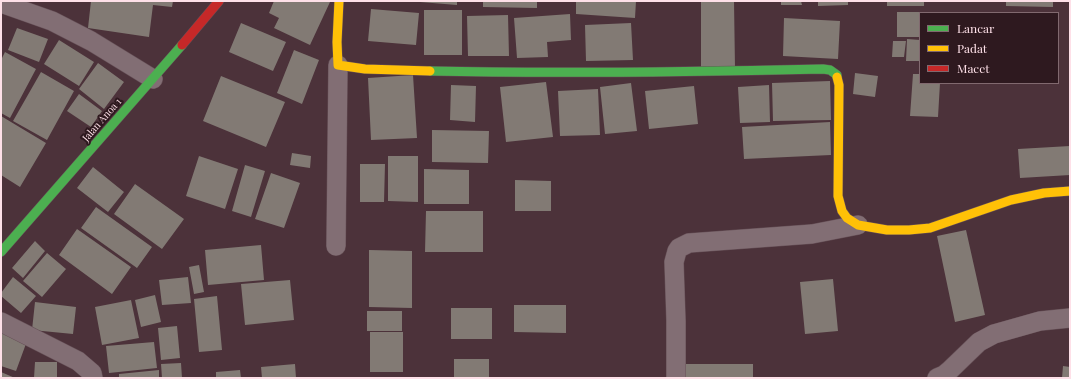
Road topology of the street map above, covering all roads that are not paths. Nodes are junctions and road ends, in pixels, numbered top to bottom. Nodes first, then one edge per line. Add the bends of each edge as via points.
1 (219, 1) edge
2 (339, 1) edge
3 (1, 3) edge
4 (338, 65) junction
5 (153, 79) junction
6 (1070, 190) edge
7 (858, 225) junction
8 (336, 246) dead end
9 (1, 252) edge
10 (1070, 318) edge
11 (1, 322) edge
12 (93, 378) edge
13 (676, 378) edge
14 (937, 378) edge

1 - 5 street, Jalan Anoa 1
2 - 4 street
3 - 5 street via 52,20
4 - 7 street via 365,69 477,72 830,70 837,75 839,85 838,196 842,211
4 - 8 street
5 - 9 street, Jalan Anoa 1
6 - 7 street via 1011,200 930,228 887,230
7 - 13 street via 812,234 689,244 677,250 674,262
10 - 14 street via 1040,321 994,334 979,342 950,370
11 - 12 street via 78,361 92,373

